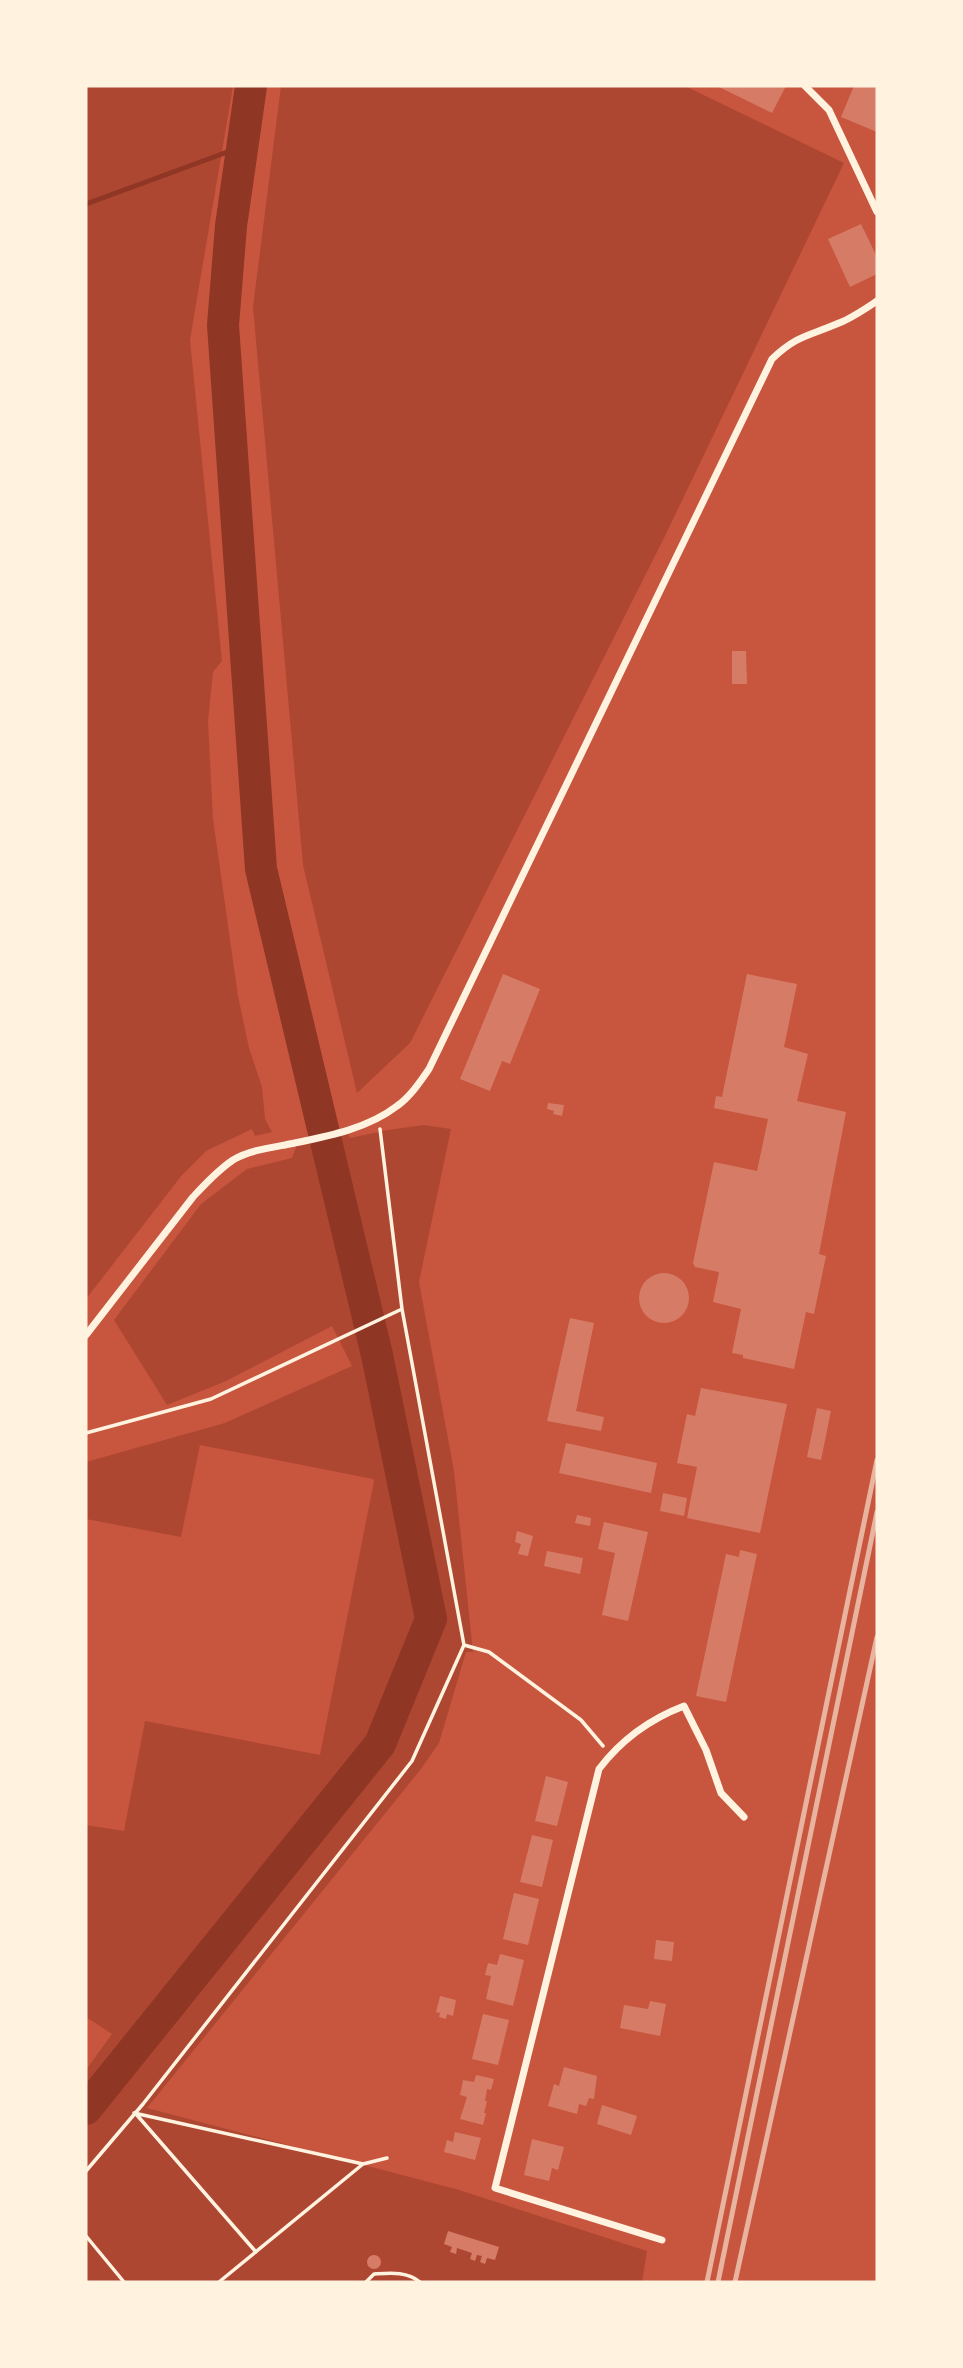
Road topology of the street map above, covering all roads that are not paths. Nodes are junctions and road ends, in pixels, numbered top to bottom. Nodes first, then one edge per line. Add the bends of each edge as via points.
1 (805, 86) edge
2 (877, 212) edge
3 (877, 301) edge
4 (86, 1335) edge
5 (744, 1817) dead end
6 (662, 2240) dead end

1 - 2 street via 829,110
3 - 4 street via 840,323 789,344 772,359 429,1069 416,1087 397,1106 346,1131 234,1159 193,1197
5 - 6 street via 721,1793 684,1706 659,1716 614,1749 599,1769 495,2188

